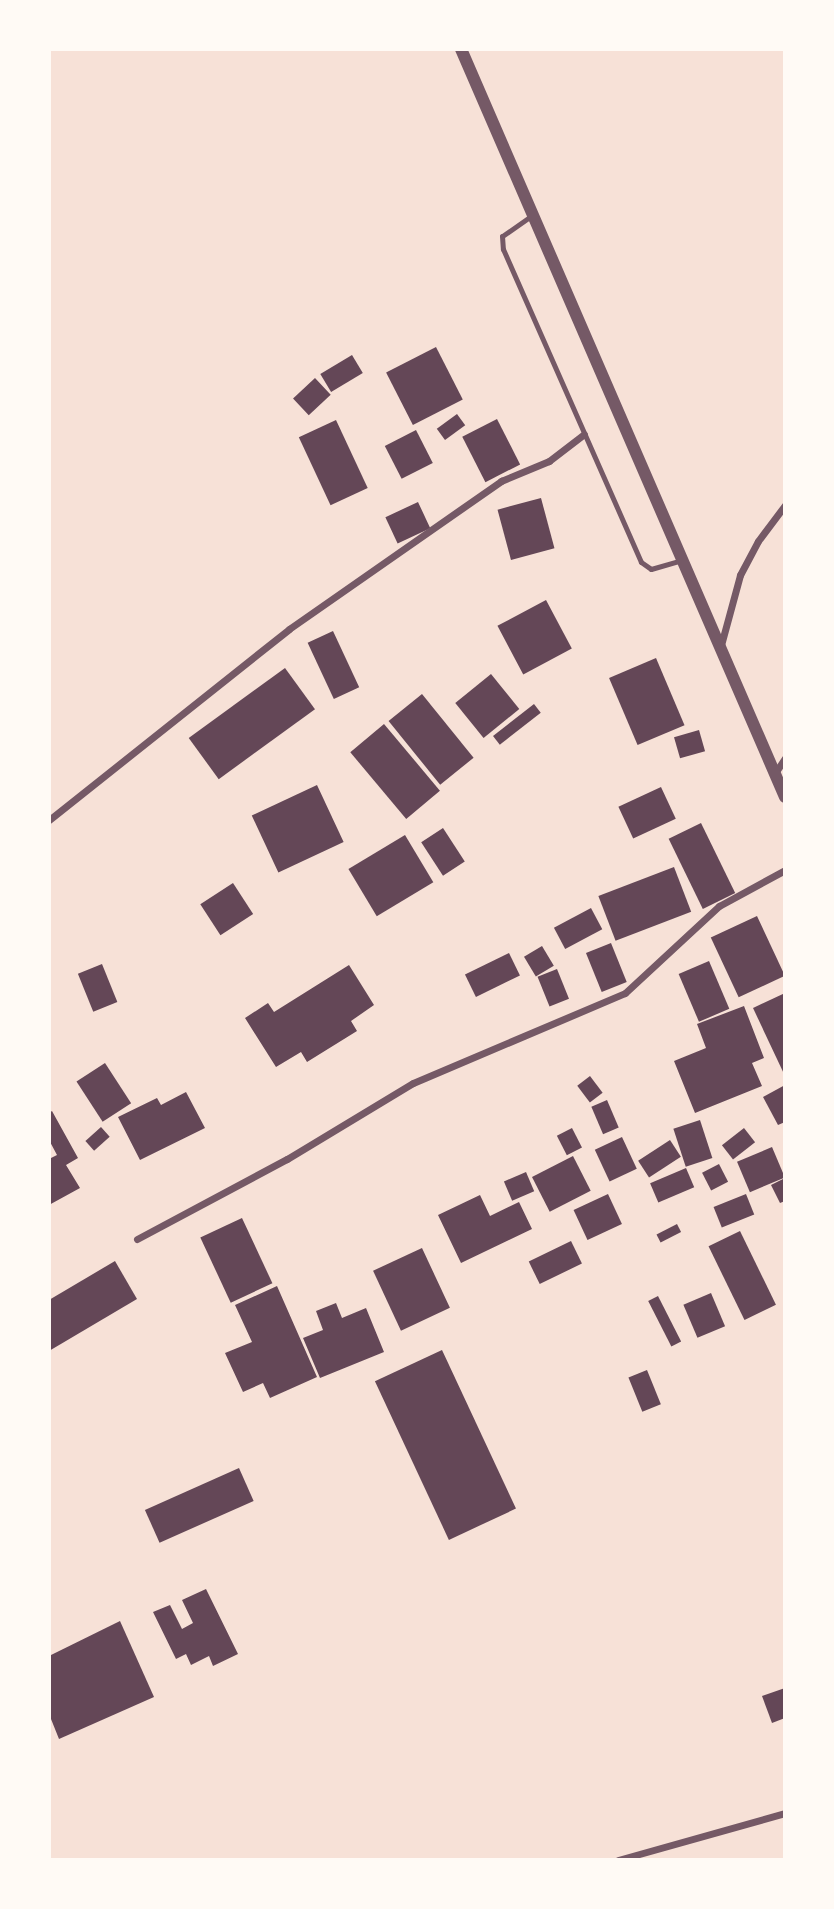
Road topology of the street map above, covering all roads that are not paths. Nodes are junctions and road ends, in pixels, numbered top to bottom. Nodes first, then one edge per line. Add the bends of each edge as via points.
1 (461, 49) edge
2 (533, 214) junction
3 (584, 434) junction
4 (785, 505) edge
5 (682, 559) junction
6 (720, 649) junction
7 (785, 758) edge
8 (775, 774) junction
9 (785, 797) edge
10 (49, 820) edge
11 (785, 870) edge
12 (137, 1239) dead end
13 (785, 1813) edge
14 (618, 1860) edge

1 - 2 street
2 - 3 lane via 502,236 503,249
2 - 5 street
3 - 5 lane via 641,562 650,569
3 - 10 street via 549,461 501,481 289,629
4 - 6 street via 740,575
5 - 6 street
6 - 8 street
7 - 8 street
8 - 9 street
11 - 12 street via 719,906 625,993 413,1083 286,1159
13 - 14 street

